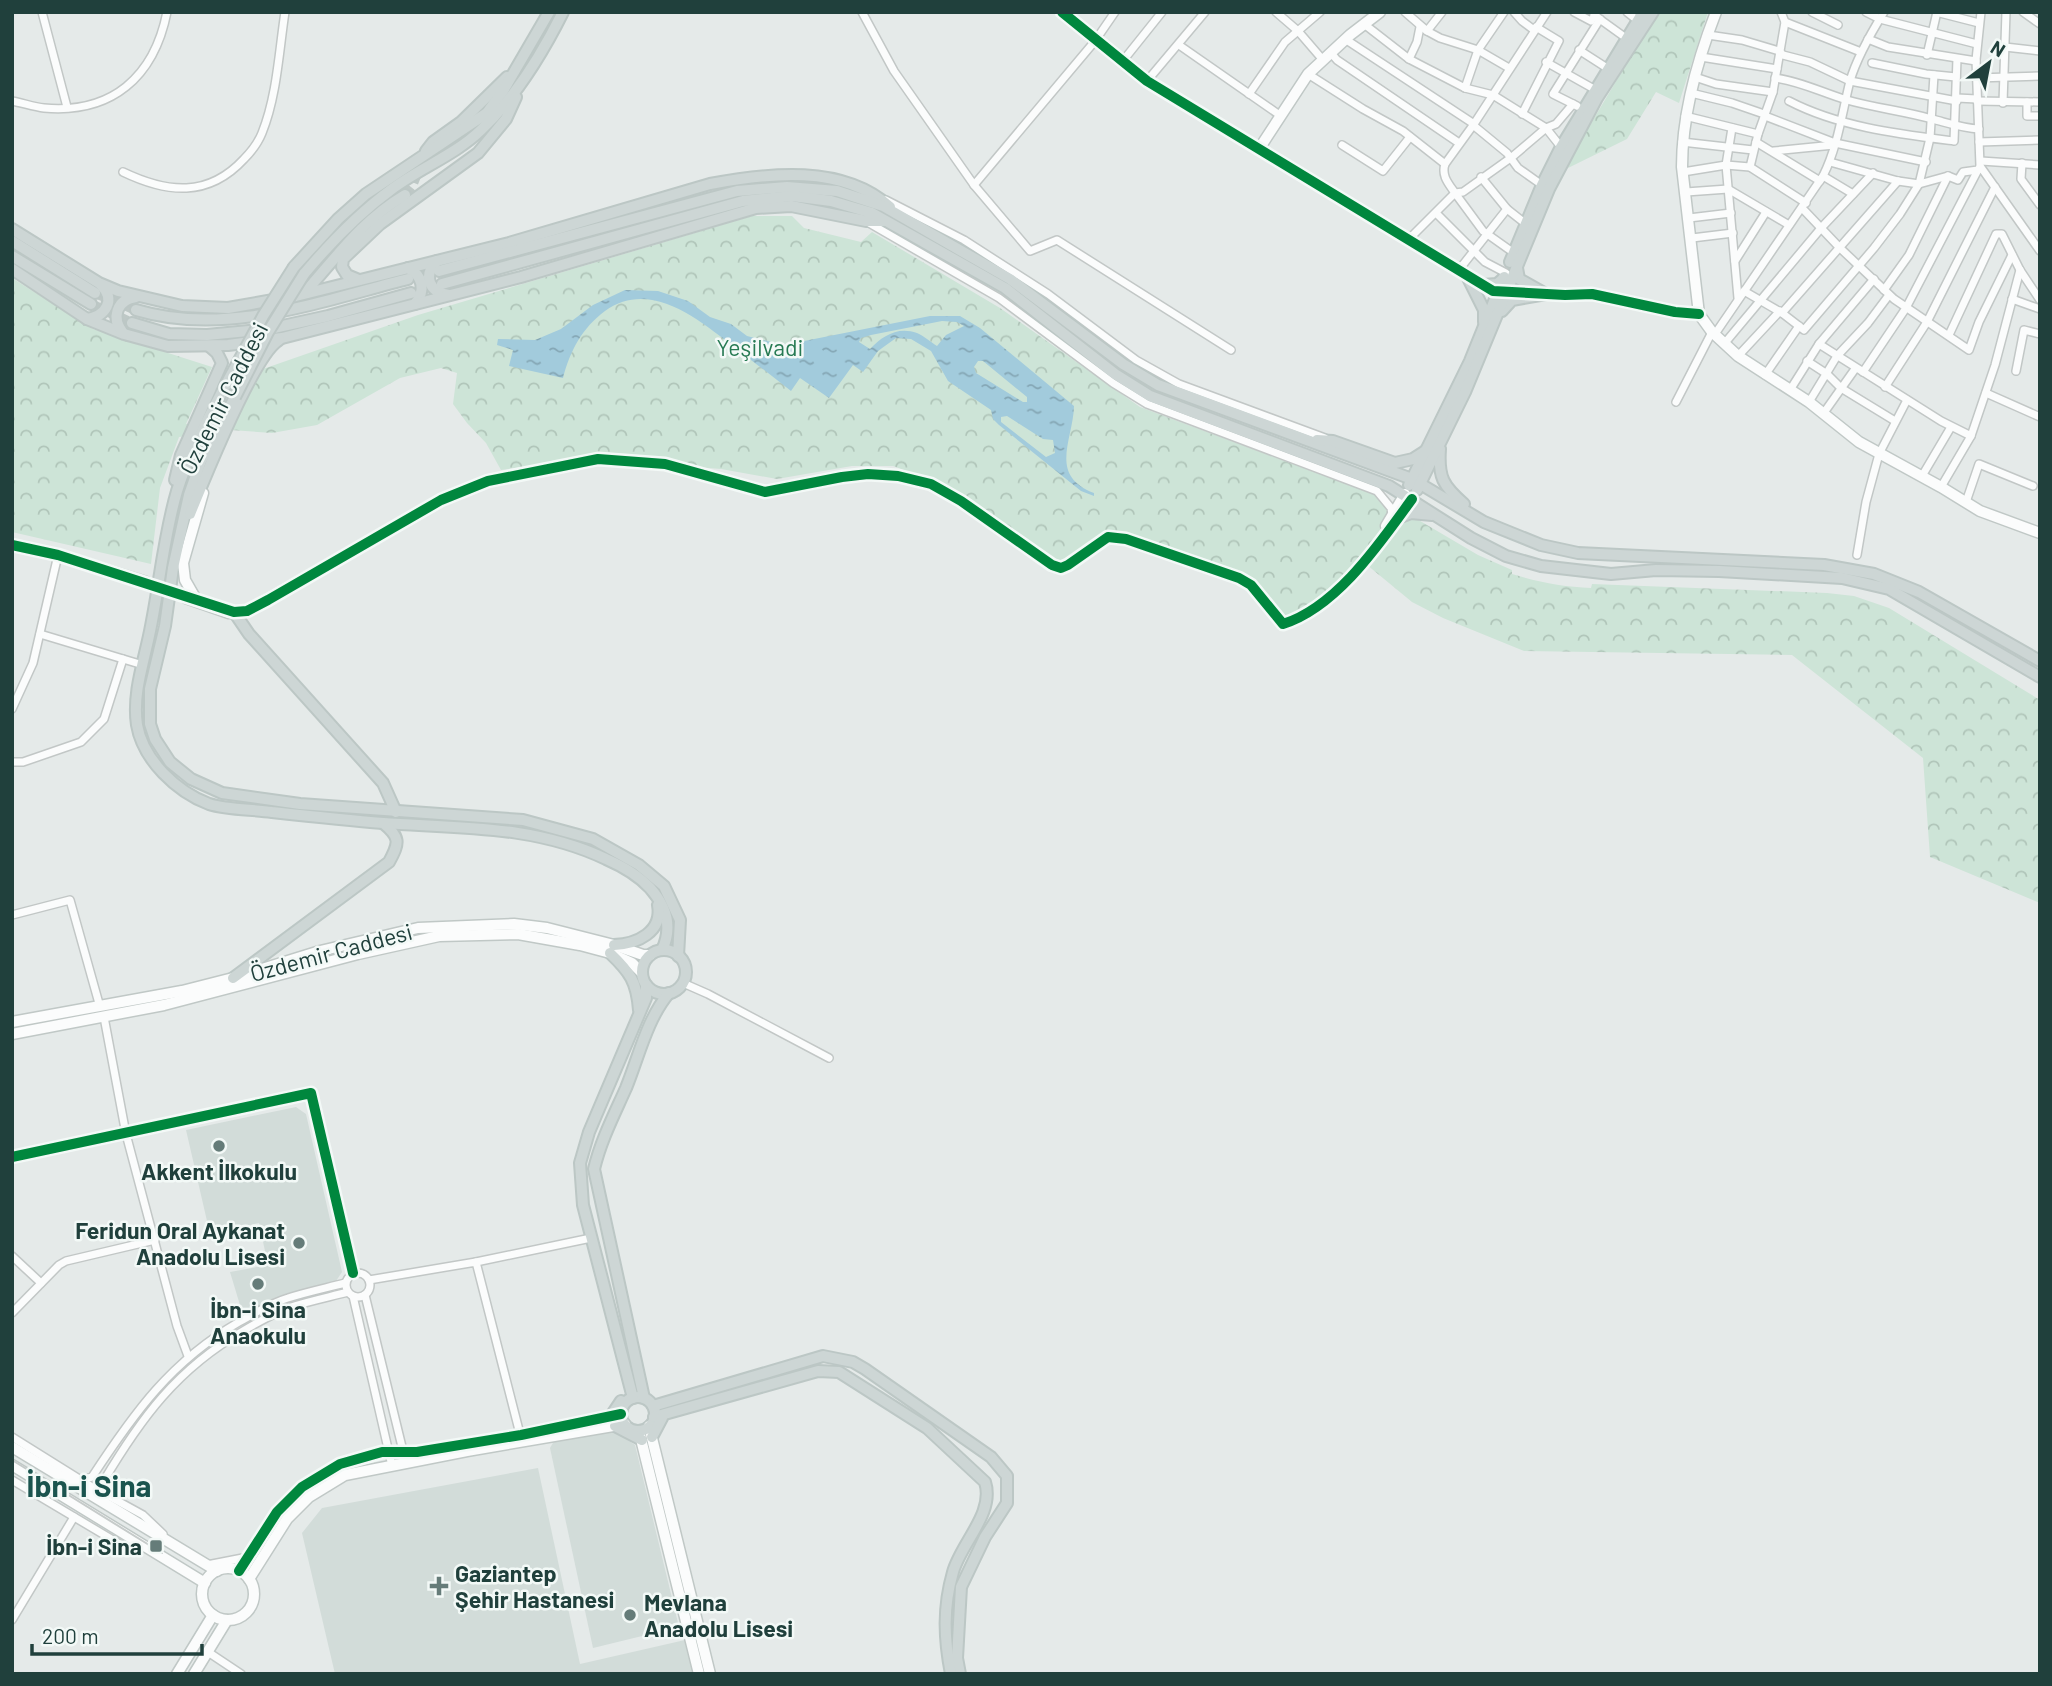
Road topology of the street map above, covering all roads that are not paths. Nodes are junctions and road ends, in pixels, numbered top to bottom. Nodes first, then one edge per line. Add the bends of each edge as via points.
1 (42, 12) edge
2 (167, 12) edge
3 (285, 12) edge
4 (549, 12) edge
5 (563, 12) edge
6 (862, 12) edge
7 (1062, 12) edge
8 (1115, 12) edge
9 (1162, 12) edge
10 (1205, 12) edge
11 (1276, 12) edge
12 (1320, 12) edge
13 (1380, 12) edge
14 (1405, 12) edge
15 (1443, 12) edge
16 (1504, 12) edge
17 (1514, 12) edge
18 (1547, 12) edge
19 (1574, 12) edge
20 (1626, 12) edge
21 (1653, 12) edge
22 (1716, 12) edge
23 (1781, 12) edge
24 (1812, 12) edge
25 (1866, 12) edge
26 (1937, 12) edge
27 (1981, 12) edge
28 (2006, 12) edge
29 (2023, 12) edge
30 (1597, 16) edge
31 (1640, 16) edge
32 (1882, 16) edge
33 (1366, 19) edge
34 (1785, 22) junction
35 (1979, 23) junction
36 (1838, 24) dead end
37 (2040, 24) edge
38 (1535, 28) junction
39 (1424, 29) junction
40 (1298, 31) junction
41 (1933, 34) junction
42 (1708, 35) junction
43 (1626, 38) junction
44 (1345, 39) junction
45 (1868, 39) junction
46 (1095, 41) junction
47 (1179, 44) junction
48 (1977, 44) junction
49 (2005, 47) junction
50 (1478, 50) junction
51 (1579, 50) junction
52 (1779, 51) junction
53 (2040, 51) edge
54 (1861, 52) junction
55 (1927, 55) junction
56 (524, 56) junction
57 (1327, 57) junction
58 (1701, 57) junction
59 (1409, 59) junction
60 (1957, 59) junction
61 (1976, 61) junction
62 (1122, 62) junction
63 (1546, 62) junction
64 (1872, 63) dead end
65 (1509, 68) junction
66 (1607, 68) junction
67 (528, 70) junction
68 (1566, 73) junction
69 (1308, 74) junction
70 (1776, 74) junction
71 (1934, 75) junction
72 (2040, 76) edge
73 (1695, 77) junction
74 (1956, 77) junction
75 (1976, 78) junction
76 (2003, 78) junction
77 (1147, 81) junction
78 (1850, 81) junction
79 (1465, 88) junction
80 (1594, 89) junction
81 (1773, 92) junction
82 (1249, 93) junction
83 (1691, 93) junction
84 (1493, 95) junction
85 (1933, 98) junction
86 (1847, 100) junction
87 (1957, 100) junction
88 (1977, 100) junction
89 (12, 101) edge
90 (1789, 102) dead end
91 (2027, 102) junction
92 (2040, 102) edge
93 (2003, 103) junction
94 (1578, 106) junction
95 (67, 107) junction
96 (1522, 114) junction
97 (1764, 115) junction
98 (1281, 116) junction
99 (1685, 116) junction
100 (2040, 116) edge
101 (1932, 118) junction
102 (1842, 122) junction
103 (1474, 125) junction
104 (1956, 127) junction
105 (1546, 128) junction
106 (1732, 128) junction
107 (1979, 130) junction
108 (1410, 137) junction
109 (1757, 138) junction
110 (1930, 138) junction
111 (2040, 140) edge
112 (1682, 142) junction
113 (1979, 142) junction
114 (1459, 143) junction
115 (1835, 144) junction
116 (1342, 145) dead end
117 (1730, 146) junction
118 (1561, 147) junction
119 (1259, 149) junction
120 (1753, 150) junction
121 (426, 151) tunnel mouth
122 (1773, 151) junction
123 (1511, 158) junction
124 (1830, 162) junction
125 (1926, 162) junction
126 (2022, 163) junction
127 (1445, 164) junction
128 (2040, 165) edge
129 (1726, 166) junction
130 (1980, 166) junction
131 (1750, 167) junction
132 (122, 172) dead end
133 (1683, 172) junction
134 (1873, 173) junction
135 (1948, 176) junction
136 (1481, 177) junction
137 (1822, 179) junction
138 (1898, 181) junction
139 (1919, 184) junction
140 (974, 185) junction
141 (1542, 185) junction
142 (1995, 187) junction
143 (1728, 189) junction
144 (2028, 190) junction
145 (2040, 190) edge
146 (1686, 192) junction
147 (1455, 193) junction
148 (876, 194) junction
149 (1853, 194) junction
150 (405, 195) tunnel mouth
151 (2040, 205) edge
152 (1804, 206) junction
153 (1507, 209) junction
154 (1766, 212) junction
155 (1731, 213) junction
156 (1436, 214) junction
157 (892, 217) junction
158 (1689, 218) junction
159 (866, 221) junction
160 (1526, 224) junction
161 (1789, 225) junction
162 (1822, 227) junction
163 (12, 229) edge
164 (1732, 233) junction
165 (1488, 234) junction
166 (1692, 238) junction
167 (1408, 240) junction
168 (12, 241) edge
169 (1840, 248) junction
170 (2040, 251) edge
171 (1475, 252) junction
172 (1514, 253) junction
173 (2012, 255) junction
174 (12, 256) edge
175 (1735, 261) junction
176 (1859, 264) junction
177 (438, 266) junction
178 (1517, 266) junction
179 (12, 269) edge
180 (2020, 270) junction
181 (408, 273) junction
182 (1462, 274) junction
183 (1505, 275) junction
184 (1874, 279) junction
185 (359, 280) junction
186 (442, 284) dead end
187 (1483, 285) junction
188 (97, 288) junction
189 (1996, 289) junction
190 (1744, 291) junction
191 (1503, 292) junction
192 (1886, 293) junction
193 (1546, 294) junction
194 (449, 295) junction
195 (296, 296) junction
196 (139, 297) junction
197 (413, 298) junction
198 (2012, 298) junction
199 (1738, 299) junction
200 (2040, 300) edge
201 (1762, 302) junction
202 (91, 304) tunnel mouth
203 (1906, 308) junction
204 (2040, 309) edge
205 (136, 310) tunnel mouth
206 (1781, 312) junction
207 (1699, 314) junction
208 (1496, 317) junction
209 (88, 319) junction
210 (1927, 322) junction
211 (132, 323) tunnel mouth
212 (1799, 326) junction
213 (1484, 328) junction
214 (1714, 333) junction
215 (124, 334) junction
216 (2040, 334) edge
217 (1948, 335) junction
218 (282, 338) junction
219 (1724, 344) junction
220 (1819, 344) junction
221 (209, 346) junction
222 (1231, 350) dead end
223 (1738, 356) junction
224 (1837, 356) junction
225 (1807, 361) junction
226 (1859, 371) junction
227 (2016, 371) dead end
228 (1826, 374) junction
229 (1765, 375) junction
230 (1885, 387) junction
231 (1841, 388) junction
232 (1790, 390) junction
233 (1986, 393) junction
234 (1907, 400) junction
235 (1676, 402) dead end
236 (1809, 402) junction
237 (1823, 414) junction
238 (2040, 417) edge
239 (1895, 421) junction
240 (1951, 427) junction
241 (1971, 436) junction
242 (1304, 439) junction
243 (1333, 441) junction
244 (1440, 443) junction
245 (1429, 448) junction
246 (1879, 454) junction
247 (212, 458) junction
248 (1923, 476) junction
249 (1416, 481) junction
250 (1941, 486) junction
251 (2033, 486) dead end
252 (1409, 496) junction
253 (1966, 502) junction
254 (1395, 517) junction
255 (1439, 517) junction
256 (1484, 522) junction
257 (2040, 533) edge
258 (178, 543) junction
259 (12, 545) edge
260 (164, 546) junction
261 (58, 555) junction
262 (1857, 555) dead end
263 (146, 582) tunnel mouth
264 (234, 612) junction
265 (40, 634) junction
266 (123, 659) junction
267 (2040, 661) edge
268 (143, 665) junction
269 (2040, 677) edge
270 (12, 709) edge
271 (12, 762) edge
272 (396, 813) junction
273 (383, 823) junction
274 (657, 896) junction
275 (12, 915) edge
276 (612, 949) junction
277 (662, 950) junction
278 (650, 955) junction
279 (678, 956) junction
280 (642, 973) junction
281 (233, 978) junction
282 (682, 983) junction
283 (646, 985) junction
284 (669, 993) junction
285 (102, 1012) junction
286 (639, 1016) junction
287 (12, 1022) edge
288 (12, 1034) edge
289 (829, 1058) dead end
290 (126, 1134) junction
291 (12, 1157) edge
292 (591, 1238) junction
293 (155, 1240) junction
294 (12, 1256) edge
295 (476, 1262) junction
296 (353, 1273) junction
297 (369, 1280) junction
298 (41, 1283) junction
299 (345, 1283) junction
300 (350, 1294) junction
301 (365, 1295) junction
302 (12, 1313) edge
303 (188, 1356) junction
304 (647, 1412) junction
305 (618, 1420) junction
306 (12, 1437) edge
307 (521, 1438) junction
308 (12, 1447) edge
309 (403, 1451) junction
310 (389, 1452) junction
311 (406, 1462) junction
312 (12, 1465) edge
313 (392, 1466) junction
314 (92, 1477) junction
315 (12, 1480) edge
316 (81, 1480) junction
317 (103, 1482) junction
318 (107, 1496) junction
319 (74, 1517) junction
320 (173, 1544) junction
321 (149, 1548) junction
322 (248, 1557) junction
323 (207, 1565) junction
324 (217, 1571) junction
325 (239, 1571) junction
326 (249, 1579) junction
327 (205, 1583) junction
328 (213, 1615) junction
329 (12, 1620) edge
330 (227, 1620) junction
331 (208, 1652) junction
332 (177, 1674) edge
333 (194, 1674) edge
334 (241, 1674) edge
335 (699, 1674) edge
336 (710, 1674) edge
337 (951, 1674) edge
338 (960, 1674) edge

1 - 95 street
2 - 95 street via 149,64 132,84 112,97
3 - 132 street via 262,133 234,171 211,185 189,189 146,184
4 - 56 main road, Özdemir Caddesi
5 - 67 main road, Özdemir Caddesi
6 - 140 street via 894,71
7 - 46 street
8 - 46 street
9 - 62 street
10 - 47 street
11 - 40 street
12 - 40 street
13 - 33 street
14 - 39 street
15 - 39 street
16 - 50 street
17 - 38 street
18 - 38 street
19 - 30 street via 1591,21
20 - 31 street
21 - 178 main road via 1567,151
22 - 42 street
23 - 34 street
24 - 36 street
25 - 32 street
26 - 35 street
26 - 41 street
27 - 35 street
28 - 49 street
29 - 37 street
30 - 43 street
30 - 51 street
31 - 43 main road
32 - 41 street
32 - 45 street
33 - 44 street
33 - 59 street
34 - 52 street
34 - 54 street
35 - 48 street
38 - 63 street via 1559,41
38 - 65 street
39 - 50 street
39 - 59 street
40 - 57 street
40 - 82 street
41 - 48 street
41 - 55 street
42 - 52 street
42 - 58 street
43 - 66 main road
44 - 57 street
44 - 103 street
45 - 54 street
45 - 55 street
46 - 62 street
46 - 140 street
47 - 77 street
47 - 82 street
48 - 61 street
49 - 53 street
49 - 76 street
50 - 65 street
50 - 79 street
51 - 66 street
51 - 68 street
52 - 70 street
52 - 78 street
54 - 78 street
55 - 60 street
56 - 121 main road via 461,122
56 - 260 main road, Özdemir Caddesi, bridge via 487,113 366,194 294,267 263,316 189,458
57 - 69 street
57 - 114 street
58 - 70 street
58 - 73 street
59 - 79 street
60 - 61 street
60 - 74 street
61 - 75 street
62 - 77 street
63 - 68 street
63 - 96 street
64 - 71 street
65 - 84 street
66 - 80 main road
67 - 185 main road via 506,119 478,153 380,224 343,259 347,275
67 - 258 main road, Özdemir Caddesi, bridge via 479,132 392,189 345,228 304,274 268,332 201,461
68 - 80 street
68 - 94 street via 1553,94
69 - 98 street
69 - 108 street
70 - 81 street
70 - 86 street
71 - 74 street
71 - 85 street
72 - 76 street
73 - 81 street
73 - 83 street
74 - 87 street
75 - 76 street
75 - 88 street
76 - 93 street
77 - 119 street
78 - 85 street
78 - 86 street
79 - 84 street
80 - 94 main road
81 - 97 street
82 - 98 street
83 - 97 street
83 - 99 street
84 - 96 street
84 - 103 street
85 - 87 street
85 - 101 street
86 - 101 street
86 - 102 street
87 - 88 street
87 - 104 street
88 - 93 street
88 - 107 street
89 - 95 street
90 - 102 street
91 - 92 street
91 - 93 street
91 - 100 street via 2027,116
94 - 105 street
94 - 118 main road
96 - 105 street
97 - 109 street
97 - 115 street
98 - 119 street
99 - 106 street
99 - 112 street
101 - 104 street
101 - 110 street
102 - 110 street
102 - 115 street
103 - 114 street
103 - 123 street
104 - 107 street
104 - 110 street via 1955,141
105 - 118 street
105 - 123 street
106 - 109 street
106 - 117 street
107 - 113 street
108 - 116 street via 1383,171
108 - 127 street
109 - 120 street
109 - 122 street
110 - 125 street
111 - 113 street
112 - 117 street
112 - 133 street
113 - 130 street
114 - 127 street
115 - 122 street
115 - 124 street
115 - 125 street
117 - 120 street
117 - 129 street
118 - 141 main road
119 - 167 street
120 - 131 street
122 - 137 street
123 - 136 street
123 - 141 street
124 - 134 street
124 - 137 street
125 - 139 street
126 - 128 street
126 - 130 street
126 - 144 street via 2021,179
127 - 147 street via 1444,176
129 - 131 street
129 - 133 street
129 - 143 street
130 - 135 street via 1963,172 1958,180
130 - 142 street
130 - 203 street
131 - 152 street
133 - 146 street
134 - 138 street
134 - 149 street
135 - 139 street
135 - 192 street
136 - 147 street
136 - 153 street
137 - 149 street
137 - 152 street
138 - 139 street
138 - 169 street
139 - 176 street
140 - 222 street via 1030,251 1057,240
141 - 160 main road
142 - 170 street
142 - 210 street
143 - 146 street
143 - 154 street
143 - 155 street
144 - 145 street
144 - 151 street
146 - 158 street
147 - 156 street
147 - 165 street
148 - 157 main road
148 - 177 main road via 830,179 794,174 743,177
148 - 243 street via 964,240 1048,294 1136,360 1179,384
149 - 162 street
150 - 195 main road via 355,234 308,289
152 - 161 street
152 - 162 street
153 - 160 street
153 - 165 street
154 - 161 street
154 - 175 street
155 - 158 street
155 - 164 street
156 - 167 street
156 - 171 street
157 - 159 main road
157 - 177 main road via 883,206 837,191 787,187 737,191
157 - 186 main road via 792,196 743,201
157 - 242 main road via 1010,279 1158,385
157 - 252 main road via 1005,289 1150,396
158 - 166 street
159 - 194 main road via 791,206 756,208
159 - 254 street via 999,298 1147,404 1377,491
160 - 172 main road
161 - 190 street
162 - 169 street
162 - 201 street
163 - 188 main road
164 - 166 street
164 - 175 street
165 - 171 street
165 - 172 street
166 - 207 street
167 - 182 street
168 - 188 main road
169 - 176 street
169 - 206 street
171 - 182 street
171 - 183 street
172 - 183 main road
173 - 180 street
173 - 189 street
173 - 217 street via 2003,234 1996,233
174 - 202 main road
175 - 199 street
176 - 184 street
176 - 212 street via 1804,330
177 - 181 main road
177 - 194 main road via 430,268 431,287
178 - 191 main road
178 - 193 main road via 1520,279
179 - 209 main road
180 - 198 street
180 - 200 street
181 - 185 main road
181 - 197 main road via 415,271 422,284 422,294
181 - 205 main road via 265,315 191,320
182 - 187 street
182 - 213 main road via 1484,310
183 - 187 main road via 1497,284
183 - 191 main road
184 - 192 street
184 - 220 street
185 - 195 main road
187 - 191 street
188 - 196 main road
188 - 209 main road via 107,290 109,301 98,317
189 - 198 street
189 - 217 street via 1969,350
190 - 199 street
190 - 201 street
191 - 193 street
191 - 208 main road
191 - 213 main road
192 - 203 street
192 - 224 street via 1868,323
193 - 207 street via 1591,294
193 - 208 main road via 1512,300
194 - 197 main road
195 - 196 main road via 228,307 181,306
196 - 215 main road via 120,305 117,325
197 - 211 main road via 256,330 207,335 169,334
197 - 218 main road
198 - 204 street
198 - 233 street
199 - 214 street
201 - 206 street
201 - 219 street
203 - 210 street
203 - 226 street
206 - 212 street
206 - 223 street
207 - 214 street
208 - 244 main road
209 - 215 main road
210 - 217 street
210 - 230 street
212 - 229 street
213 - 245 main road
214 - 219 street
214 - 235 street
215 - 221 main road via 168,346
216 - 227 street via 2024,330
218 - 221 main road
218 - 247 main road via 267,350
219 - 223 street
220 - 224 street
220 - 225 street
221 - 260 main road via 222,363 181,455 165,515
223 - 229 street
224 - 226 street
224 - 228 street
225 - 228 street
225 - 232 street
226 - 230 street
226 - 231 street
228 - 231 street
228 - 236 street
229 - 232 street
230 - 234 street
231 - 237 street
231 - 239 street
232 - 236 street
233 - 238 street
233 - 241 street
234 - 239 street
234 - 240 street
236 - 237 street
237 - 246 street
239 - 246 street
240 - 241 street
240 - 248 street
241 - 250 street
242 - 243 main road
242 - 249 main road
243 - 245 main road via 1395,463 1413,459
244 - 249 main road
244 - 256 main road via 1444,484
245 - 249 main road
246 - 248 street
246 - 262 street
247 - 258 main road
247 - 264 street via 183,563 185,580 192,600
248 - 250 street
249 - 252 main road
249 - 256 main road
250 - 253 street
251 - 253 street via 1979,464
252 - 254 street
252 - 255 main road
253 - 257 street
254 - 255 main road via 1411,513
254 - 264 street via 1347,580 1316,608 1283,624 1240,578 1126,539 1108,537 1068,565 1052,565 961,501 931,484 898,476 842,477 765,492 665,464 598,459 488,481 441,500 268,600
255 - 269 main road via 1506,556 1541,566 1611,574 1719,571 1842,578 1889,589
256 - 267 main road via 1541,545 1578,553 1825,565 1874,574 1919,592
258 - 272 main road, Özdemir Caddesi via 150,689 150,724 170,762 191,779 222,793
259 - 261 street
260 - 268 main road, Özdemir Caddesi
261 - 263 street
261 - 265 street
264 - 272 main road via 383,783
265 - 266 street
265 - 270 street via 33,663
266 - 268 street
266 - 271 street via 104,719 81,742
268 - 273 main road, Özdemir Caddesi via 135,700 140,736 177,788 210,804
272 - 279 main road, Özdemir Caddesi via 523,820 593,839 639,865 664,886 680,920
273 - 274 main road, Özdemir Caddesi via 500,829 564,842 625,868
273 - 281 main road via 397,840 389,862
274 - 276 main road via 660,915 655,928 639,940
274 - 277 main road, Özdemir Caddesi via 668,920 668,938
275 - 285 street via 70,901
276 - 278 street, Özdemir Caddesi
276 - 280 street, Özdemir Caddesi
276 - 281 street, Özdemir Caddesi via 547,928 514,924 418,928
276 - 285 street, Özdemir Caddesi via 518,934 439,936 164,1005
276 - 286 main road via 630,972
277 - 278 main road
277 - 279 main road
278 - 280 main road
279 - 282 main road via 686,971
280 - 283 main road
281 - 285 street, Özdemir Caddesi
282 - 284 main road
282 - 289 street
283 - 284 main road via 656,993
283 - 286 main road
284 - 304 main road via 659,1006 601,1141 594,1169
285 - 287 street, Özdemir Caddesi
285 - 288 street, Özdemir Caddesi
285 - 290 street
286 - 292 main road via 580,1163
290 - 291 street
290 - 293 street
290 - 296 street via 311,1093
292 - 295 street
292 - 304 main road
293 - 298 street via 66,1261
293 - 303 street
294 - 298 street
295 - 297 street
295 - 307 street
296 - 297 street
296 - 299 street
297 - 301 street
298 - 302 street
299 - 300 street
299 - 303 street via 273,1304
300 - 301 street
300 - 310 street
300 - 317 street via 277,1313 194,1364 145,1416
301 - 309 street
303 - 314 street via 138,1410
304 - 305 main road
304 - 305 main road via 629,1428
304 - 335 street
304 - 336 street
304 - 337 main road via 818,1371 839,1372 927,1429 985,1482 989,1494 954,1567 946,1596 945,1641
304 - 338 main road via 822,1356 865,1369 991,1457 1007,1476 1007,1503 961,1587
305 - 307 street
306 - 316 street
307 - 309 street
307 - 311 street
308 - 320 street
309 - 310 street
309 - 311 street
310 - 313 street
310 - 322 street via 340,1464 302,1488 277,1512
311 - 313 street
312 - 321 street
313 - 326 street via 345,1475 309,1497 287,1519
314 - 316 street
314 - 317 street
315 - 319 street
316 - 318 street
317 - 318 street
318 - 320 street via 143,1515
319 - 321 street via 123,1546
319 - 329 street
320 - 323 street
321 - 327 street
322 - 323 street
322 - 325 street
323 - 324 street
324 - 325 street
324 - 327 street
325 - 326 street
326 - 330 street via 254,1593 250,1609
327 - 328 street via 202,1600
328 - 330 street
328 - 332 street
330 - 331 street
331 - 333 street
331 - 334 street

